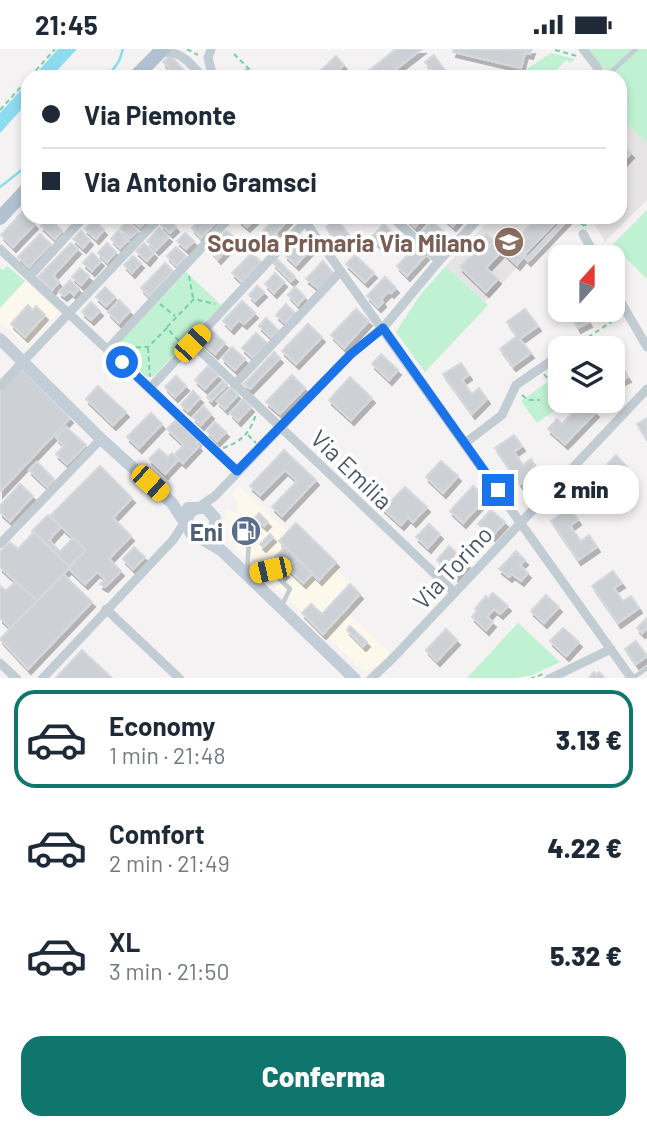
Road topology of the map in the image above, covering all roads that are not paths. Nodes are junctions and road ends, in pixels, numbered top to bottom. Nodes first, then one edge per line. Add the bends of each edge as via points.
1 (211, 49) edge
2 (636, 49) edge
3 (157, 51) edge
4 (582, 53) edge
5 (134, 70) edge
6 (141, 70) edge
7 (195, 70) edge
8 (211, 70) edge
9 (596, 70) edge
10 (613, 70) edge
11 (21, 185) edge
12 (21, 196) edge
13 (0, 207) edge
14 (0, 218) edge
15 (78, 224) edge
16 (153, 224) edge
17 (224, 224) edge
18 (299, 224) edge
19 (307, 224) edge
20 (399, 224) edge
21 (473, 224) edge
22 (584, 231) road end
23 (590, 245) edge
24 (0, 249) edge
25 (439, 261) junction
26 (341, 271) junction
27 (30, 277) junction
28 (625, 309) edge
29 (69, 313) junction
30 (383, 328) junction
31 (0, 339) edge
32 (111, 345) junction
33 (189, 346) junction
34 (647, 347) edge
35 (23, 361) junction
36 (548, 363) edge
37 (235, 384) junction
38 (152, 385) junction
39 (0, 386) edge
40 (647, 389) edge
41 (280, 427) junction
42 (101, 439) junction
43 (465, 443) junction
44 (237, 471) junction
45 (218, 492) junction
46 (189, 518) junction
47 (215, 521) junction
48 (521, 522) junction
49 (234, 528) dead end
50 (197, 536) junction
51 (173, 540) junction
52 (0, 544) edge
53 (221, 549) junction
54 (247, 575) junction
55 (455, 593) junction
56 (280, 608) junction
57 (106, 610) junction
58 (611, 649) junction
59 (0, 663) edge
60 (647, 668) edge
61 (17, 678) edge
62 (42, 678) edge
63 (180, 678) edge
64 (355, 678) edge
65 (371, 678) edge
66 (552, 678) edge
67 (632, 678) edge

1 - 8 street
2 - 10 lane
3 - 5 main road
3 - 6 main road
3 - 7 street via 178,52
4 - 9 street
11 - 13 main road
12 - 14 main road
15 - 27 street
16 - 29 street
17 - 32 street
18 - 33 street
19 - 26 street
20 - 25 street
21 - 25 street
22 - 23 street
24 - 27 street
25 - 30 street
26 - 30 street
26 - 37 street
27 - 29 street
28 - 34 street
29 - 32 street
29 - 35 street
30 - 41 street
30 - 43 street
31 - 35 street
32 - 38 street
33 - 37 street, Via Emilia
33 - 38 street
35 - 39 street
35 - 42 street
36 - 43 street via 516,385 502,415
37 - 41 street, Via Emilia
38 - 44 street
40 - 48 street, Via Torino
41 - 44 street
41 - 55 street, Via Emilia
42 - 46 street via 182,507
42 - 52 street
43 - 48 street
44 - 45 street
45 - 46 street
45 - 47 street
46 - 47 street via 207,509
46 - 50 street via 191,533
46 - 51 street
47 - 50 street via 210,533
47 - 53 street
48 - 55 street, Via Torino
48 - 58 street
49 - 54 lane via 249,542
50 - 51 street
50 - 53 street
51 - 57 street
53 - 54 street
54 - 56 street
54 - 56 lane via 270,570 290,589
55 - 65 street, Via Torino
56 - 64 street
57 - 62 street
57 - 63 street
58 - 66 street
58 - 67 street
59 - 61 street
60 - 67 lane

